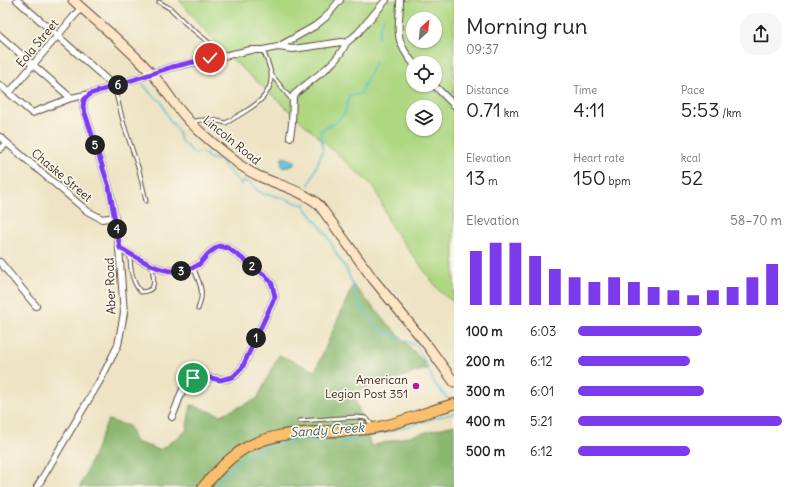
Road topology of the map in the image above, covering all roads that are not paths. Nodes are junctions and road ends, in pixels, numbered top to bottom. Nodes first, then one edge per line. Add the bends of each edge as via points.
1 (17, 0) edge
2 (73, 0) edge
3 (340, 0) edge
4 (386, 0) edge
5 (400, 0) edge
6 (159, 2) dead end
7 (81, 8) junction
8 (0, 36) edge
9 (57, 36) junction
10 (346, 43) junction
11 (278, 47) junction
12 (263, 50) junction
13 (408, 56) edge
14 (218, 57) junction
15 (33, 64) junction
16 (153, 74) junction
17 (271, 74) junction
18 (0, 85) edge
19 (114, 86) junction
20 (441, 92) edge
21 (9, 93) junction
22 (90, 94) junction
23 (71, 98) junction
24 (292, 100) junction
25 (454, 105) edge
26 (190, 122) junction
27 (0, 137) edge
28 (290, 137) dead end
29 (7, 143) junction
30 (0, 149) edge
31 (146, 201) dead end
32 (115, 217) junction
33 (120, 248) junction
34 (130, 254) junction
35 (0, 262) edge
36 (152, 266) junction
37 (193, 267) junction
38 (36, 306) dead end
39 (198, 309) dead end
40 (454, 382) edge
41 (454, 404) edge
42 (172, 417) dead end
43 (299, 421) dead end
44 (375, 428) junction
45 (37, 487) edge
46 (203, 487) edge

1 - 9 street
2 - 7 street, Lincoln Road
3 - 11 street via 315,26
4 - 10 street
5 - 13 street via 399,40
6 - 14 lane via 171,9 214,47
7 - 9 street, Eola Street
7 - 16 street, Lincoln Road
8 - 15 street
9 - 15 street, Eola Street
9 - 19 street
10 - 11 street via 293,49
10 - 24 street via 334,60 305,84
11 - 12 street
12 - 14 street
12 - 17 lane
14 - 16 street
15 - 21 street, Eola Street
15 - 23 street
16 - 19 street
16 - 26 street, Lincoln Road
17 - 24 lane
17 - 26 lane via 271,84 266,95 253,107 226,123 211,119
18 - 21 street
19 - 22 street
19 - 31 lane
20 - 25 street
21 - 23 street via 32,113
22 - 23 street
22 - 32 street, Aber Road via 84,100 83,107 109,187
24 - 28 street
26 - 40 street, Lincoln Road via 254,174 313,200
27 - 29 street, Chaske Street
29 - 30 street
29 - 32 street, Chaske Street via 87,211 102,219
32 - 33 street, Aber Road
33 - 34 street
33 - 45 street, Aber Road via 124,313 118,344 102,377
34 - 36 street
34 - 36 lane via 132,274 140,292 152,290 154,286
35 - 38 street
36 - 37 street via 174,272 187,271
37 - 39 lane via 202,291
37 - 42 street via 219,246 228,248 266,276 272,284 275,297 242,368 233,377 220,380 202,376 193,378 186,383
41 - 44 main road
43 - 44 lane via 356,417 366,418
44 - 46 main road via 341,432 287,433 264,438 235,454

